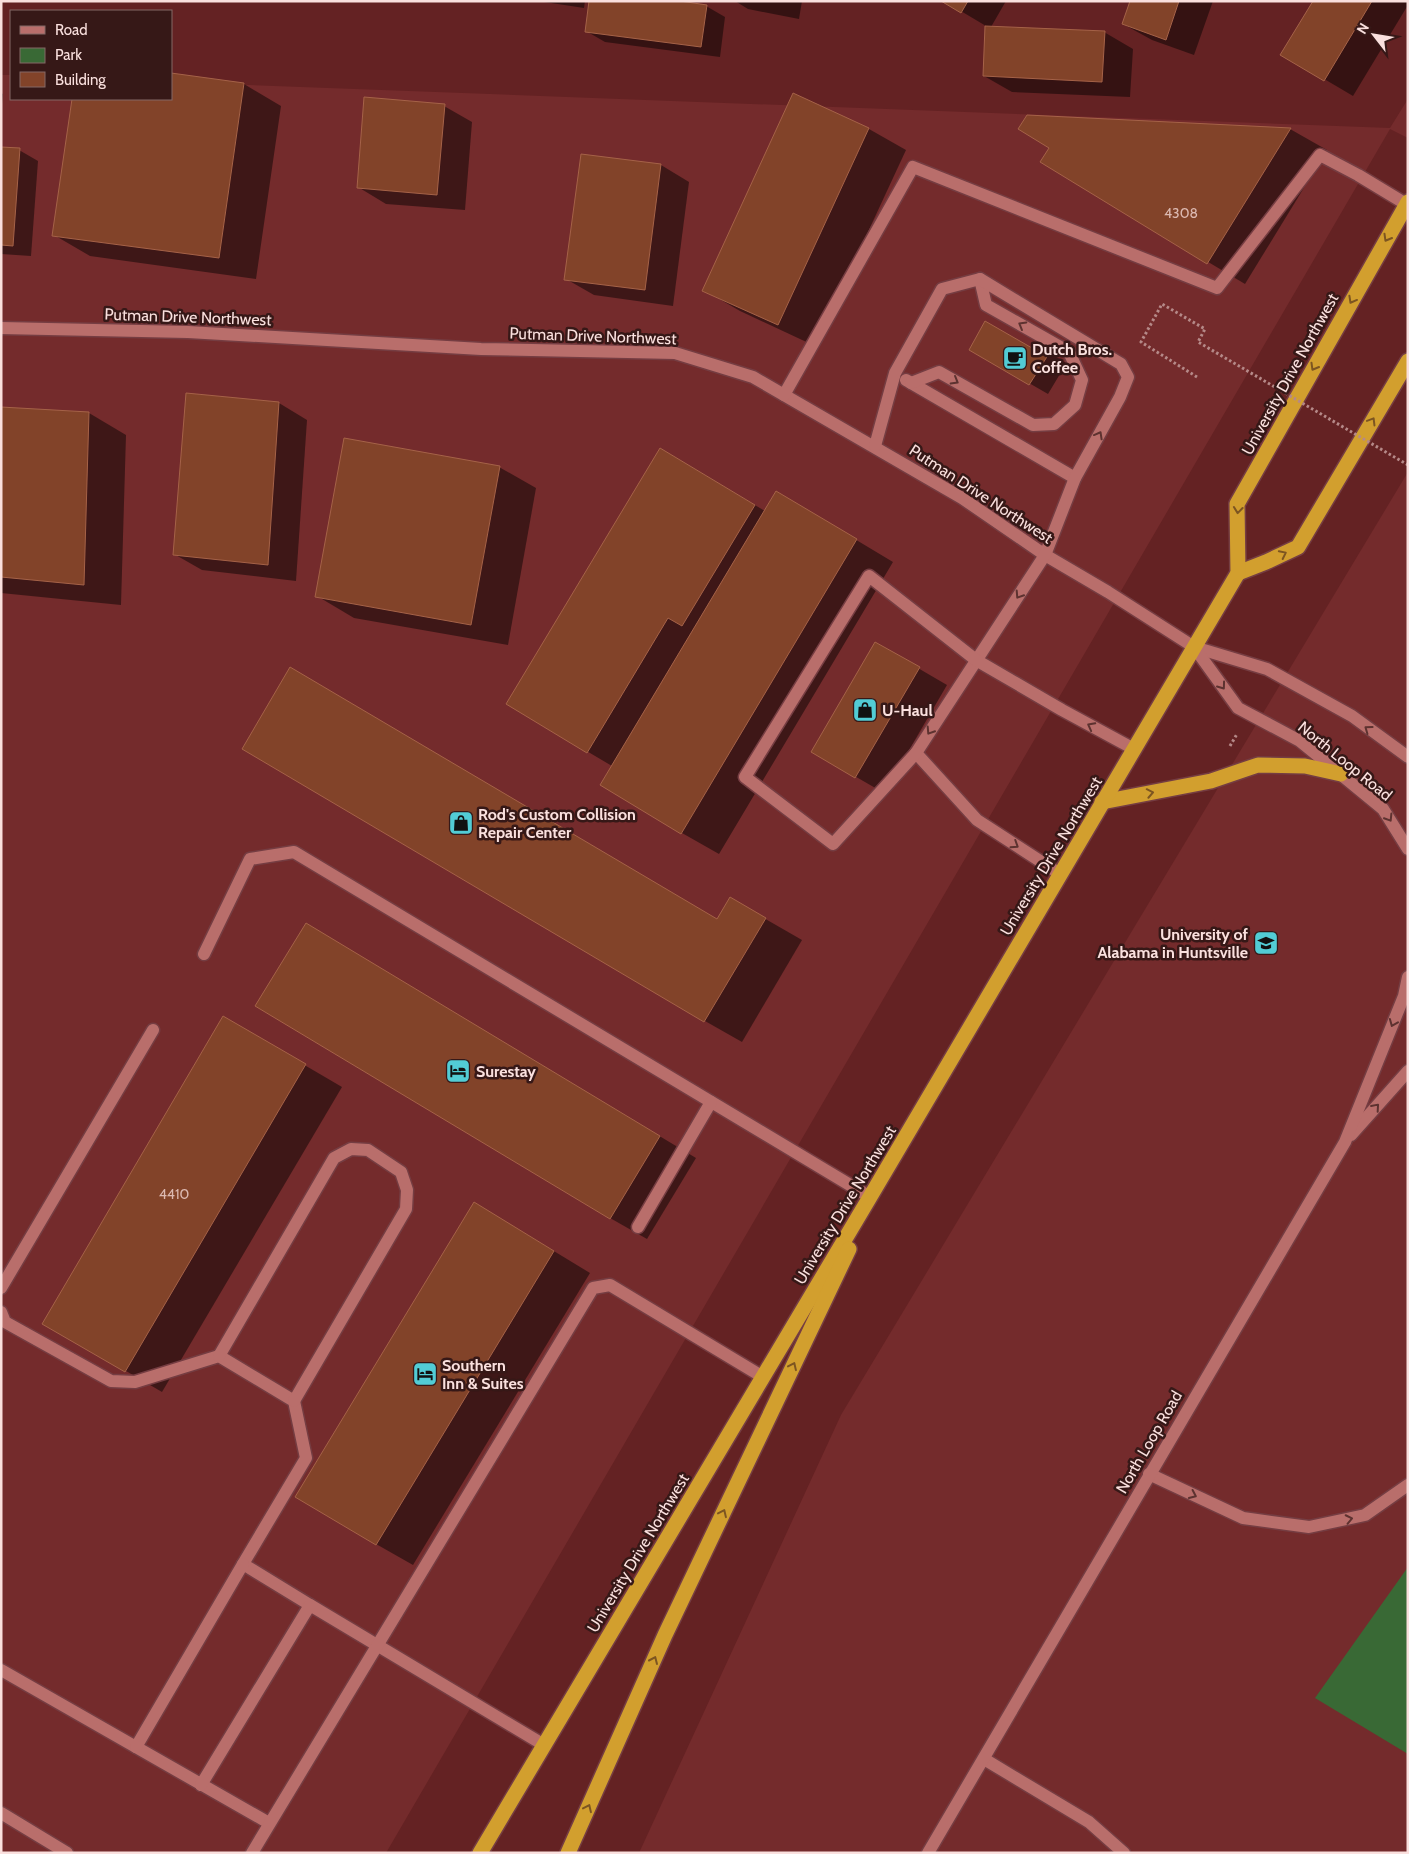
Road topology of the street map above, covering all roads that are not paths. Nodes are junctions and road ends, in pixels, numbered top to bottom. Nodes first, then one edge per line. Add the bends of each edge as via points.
1 (1407, 203) edge
2 (980, 279) junction
3 (1, 328) edge
4 (1408, 361) edge
5 (895, 373) junction
6 (911, 383) junction
7 (784, 395) junction
8 (874, 446) junction
9 (1075, 478) junction
10 (1045, 555) junction
11 (1238, 573) junction
12 (1194, 647) junction
13 (976, 660) junction
14 (1134, 749) junction
15 (916, 753) junction
16 (1408, 757) edge
17 (1341, 774) junction
18 (1102, 802) junction
19 (1408, 849) edge
20 (1060, 874) junction
21 (204, 954) dead end
22 (1408, 977) edge
23 (153, 1030) dead end
24 (1408, 1071) edge
25 (711, 1102) junction
26 (1345, 1142) junction
27 (892, 1159) junction
28 (870, 1197) junction
29 (638, 1227) dead end
30 (1, 1288) edge
31 (1, 1312) edge
32 (220, 1356) junction
33 (763, 1377) junction
34 (294, 1401) junction
35 (1149, 1474) junction
36 (1408, 1485) edge
37 (243, 1564) junction
38 (310, 1605) junction
39 (377, 1645) junction
40 (1, 1670) edge
41 (544, 1745) junction
42 (136, 1747) junction
43 (984, 1759) junction
44 (201, 1784) junction
45 (1, 1813) edge
46 (269, 1823) junction
47 (67, 1853) edge
48 (252, 1853) edge
49 (480, 1853) edge
50 (568, 1853) edge
51 (928, 1853) edge
52 (1124, 1853) edge

1 - 7 street via 1320,155 1217,288 914,167
1 -> 11 highway, University Drive Northwest via 1236,504
2 - 5 street via 942,289
6 -> 2 street via 939,372 1033,425 1054,424 1075,405 1082,380 1069,352 986,305
9 -> 2 street via 1128,377 1121,364
3 - 7 street, Putman Drive Northwest via 188,332 481,349 675,353 753,377
11 -> 4 highway via 1298,547
5 - 6 street
5 - 8 street
6 - 9 street
7 - 8 street, Putman Drive Northwest
8 - 10 street, Putman Drive Northwest via 962,498
9 - 10 street
10 - 12 street, Putman Drive Northwest
10 -> 13 street
11 - 12 highway, University Drive Northwest
12 - 14 highway, University Drive Northwest
16 -> 12 street, North Loop Road via 1352,716 1267,669
12 -> 17 street, North Loop Road via 1238,708 1300,741
14 -> 13 street
13 -> 15 street
13 - 15 street via 869,576 745,778 833,844
14 - 18 highway, University Drive Northwest
15 -> 20 street via 977,820
18 -> 17 highway via 1211,781 1258,765 1305,766
17 -> 19 street, North Loop Road via 1383,809
18 - 20 highway, University Drive Northwest
20 - 27 highway, University Drive Northwest
21 - 25 street via 250,859 294,852
22 -> 26 street, North Loop Road via 1404,996
23 - 30 street
26 -> 24 street, North Loop Road
25 - 28 street
25 - 29 street
26 - 35 street, North Loop Road
27 - 28 highway, University Drive Northwest
50 -> 27 highway via 665,1635
28 - 33 highway, University Drive Northwest
31 - 32 street via 5,1322 112,1381 135,1382
32 - 34 street
32 - 34 street via 334,1158 351,1149 368,1150 401,1172 407,1190 406,1209
33 - 39 street via 610,1285 593,1288
33 - 41 highway, University Drive Northwest
34 - 37 street via 306,1458
35 -> 36 street via 1242,1518 1309,1527 1365,1516
35 - 43 street, North Loop Road
37 - 38 street
37 - 42 street
38 - 39 street
38 - 44 street
39 - 41 street
39 - 46 street
40 - 42 street
41 - 49 highway, University Drive Northwest
42 - 44 street
43 - 51 street, North Loop Road
43 - 52 street via 1089,1822
44 - 46 street
45 - 47 street
46 - 48 street

